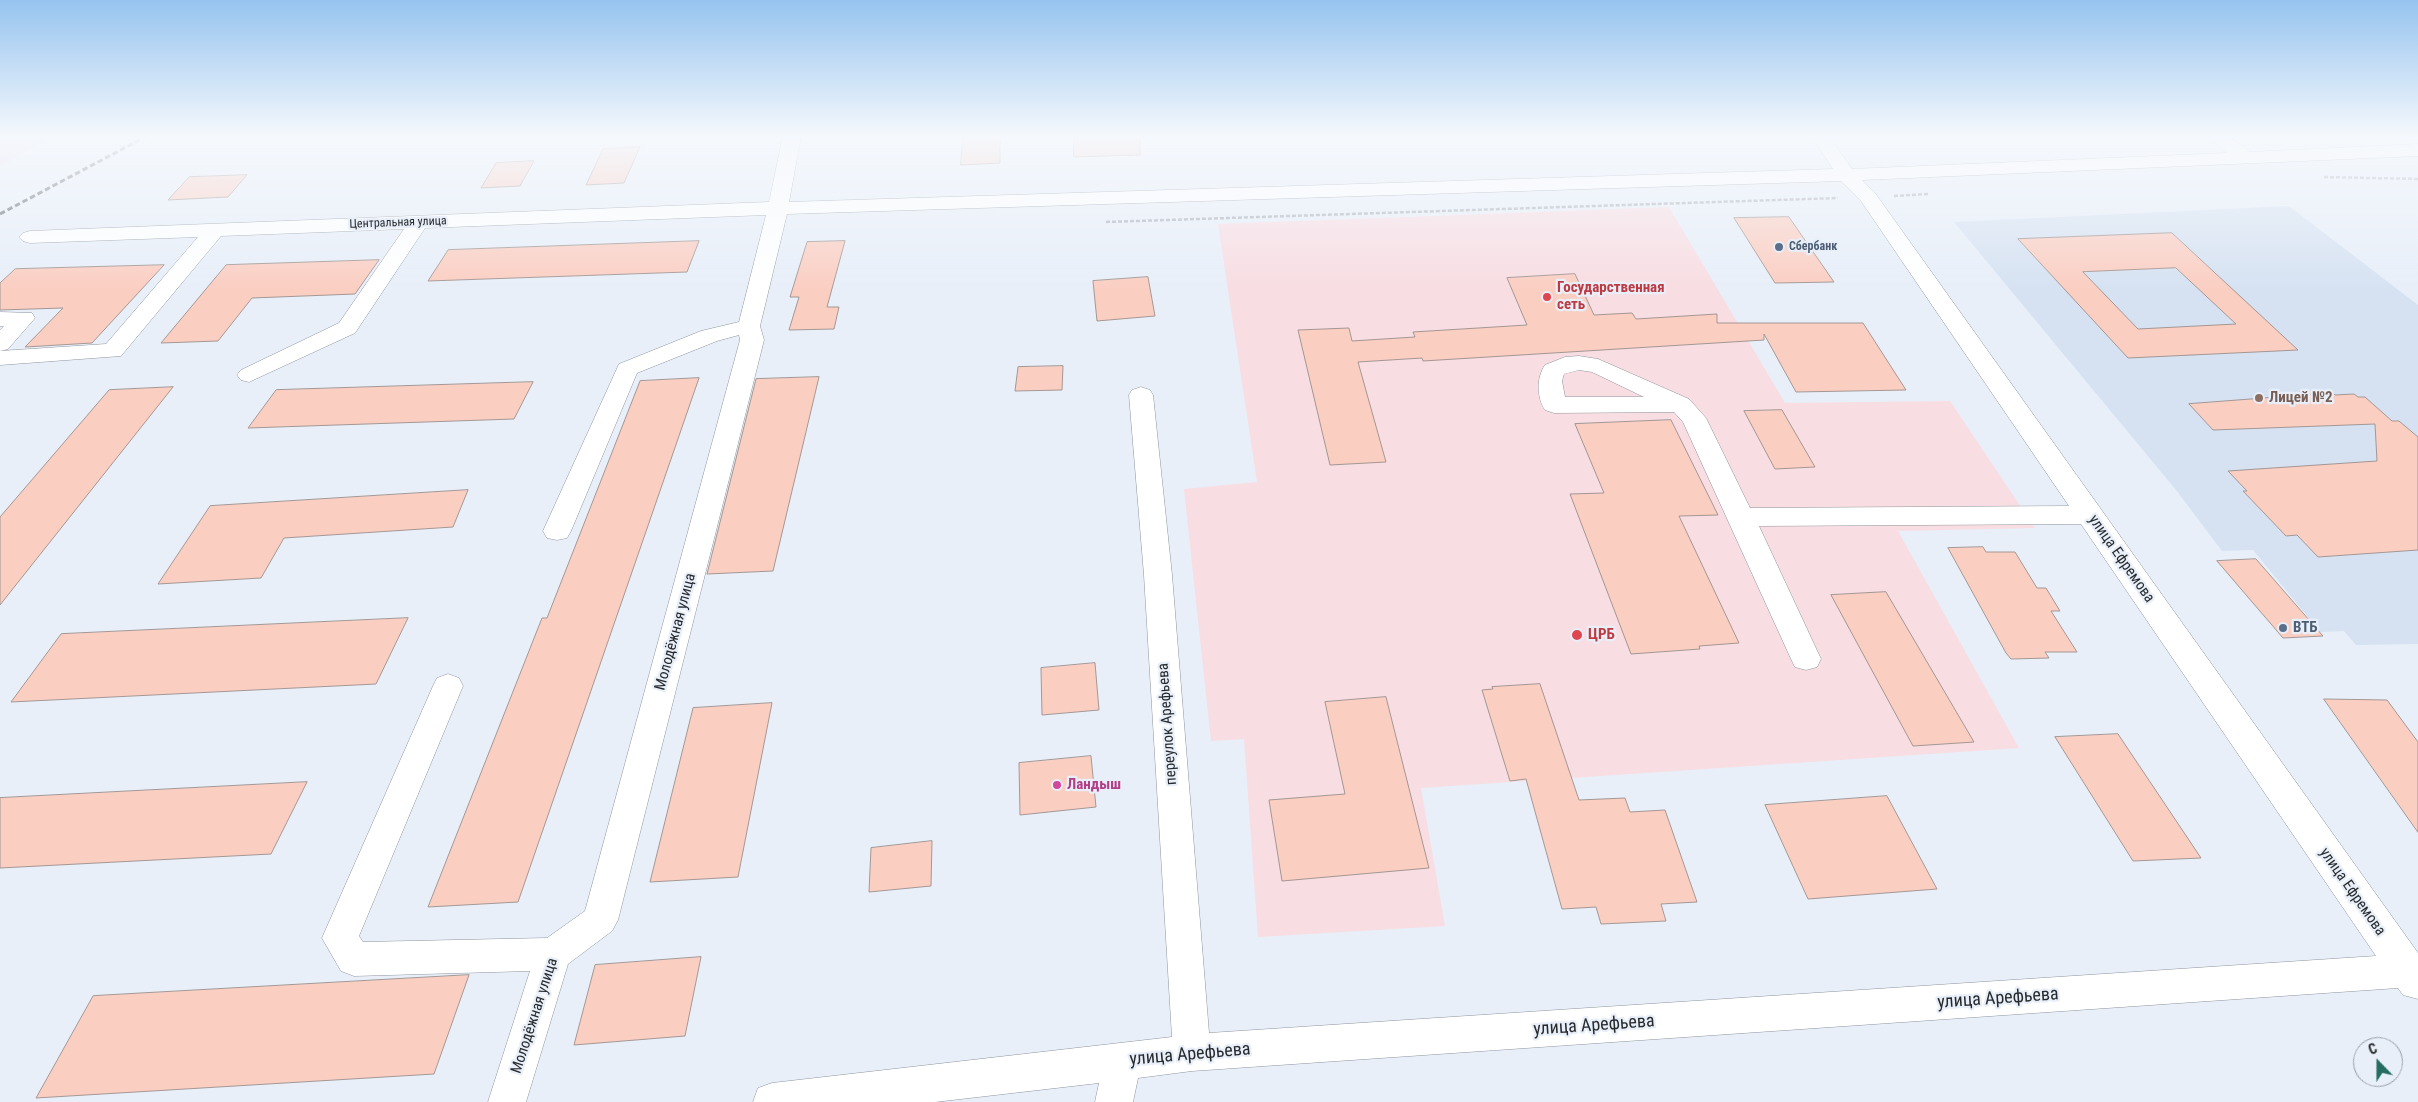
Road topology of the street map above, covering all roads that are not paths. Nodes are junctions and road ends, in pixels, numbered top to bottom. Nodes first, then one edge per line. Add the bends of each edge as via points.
1 (782, 187) edge
2 (1444, 187) edge
3 (1858, 187) edge
4 (778, 208) junction
5 (419, 222) junction
6 (215, 230) junction
7 (30, 237) dead end
8 (0, 319) edge
9 (749, 326) junction
10 (0, 344) edge
11 (0, 358) edge
12 (249, 374) dead end
13 (1141, 395) dead end
14 (1680, 404) dead end
15 (2090, 515) junction
16 (1741, 517) junction
17 (557, 531) dead end
18 (1806, 659) dead end
19 (448, 686) dead end
20 (553, 954) junction
21 (2415, 976) edge
22 (1192, 1053) junction
23 (1122, 1062) junction
24 (507, 1102) edge
25 (772, 1102) edge
26 (1114, 1102) edge

1 - 4 street, Молодёжная улица
2 - 4 street, Центральная улица
3 - 15 street, улица Ефремова
4 - 5 street, Центральная улица
4 - 9 street, Молодёжная улица
5 - 6 street, Центральная улица
5 - 12 street via 347,328
6 - 7 street, Центральная улица
6 - 11 street via 113,351
8 - 10 street via 24,318
9 - 17 street via 709,336 627,369
9 - 20 street, Молодёжная улица via 752,340 600,920
13 - 22 street, переулок Арефьева via 1158,575
14 - 16 street via 1694,418
15 - 16 street
15 - 21 street, улица Ефремова
16 - 18 street
19 - 20 street via 340,938 354,960
20 - 24 street, Молодёжная улица
21 - 22 street, улица Арефьева
22 - 23 street, улица Арефьева
23 - 25 street, улица Арефьева
23 - 26 street

